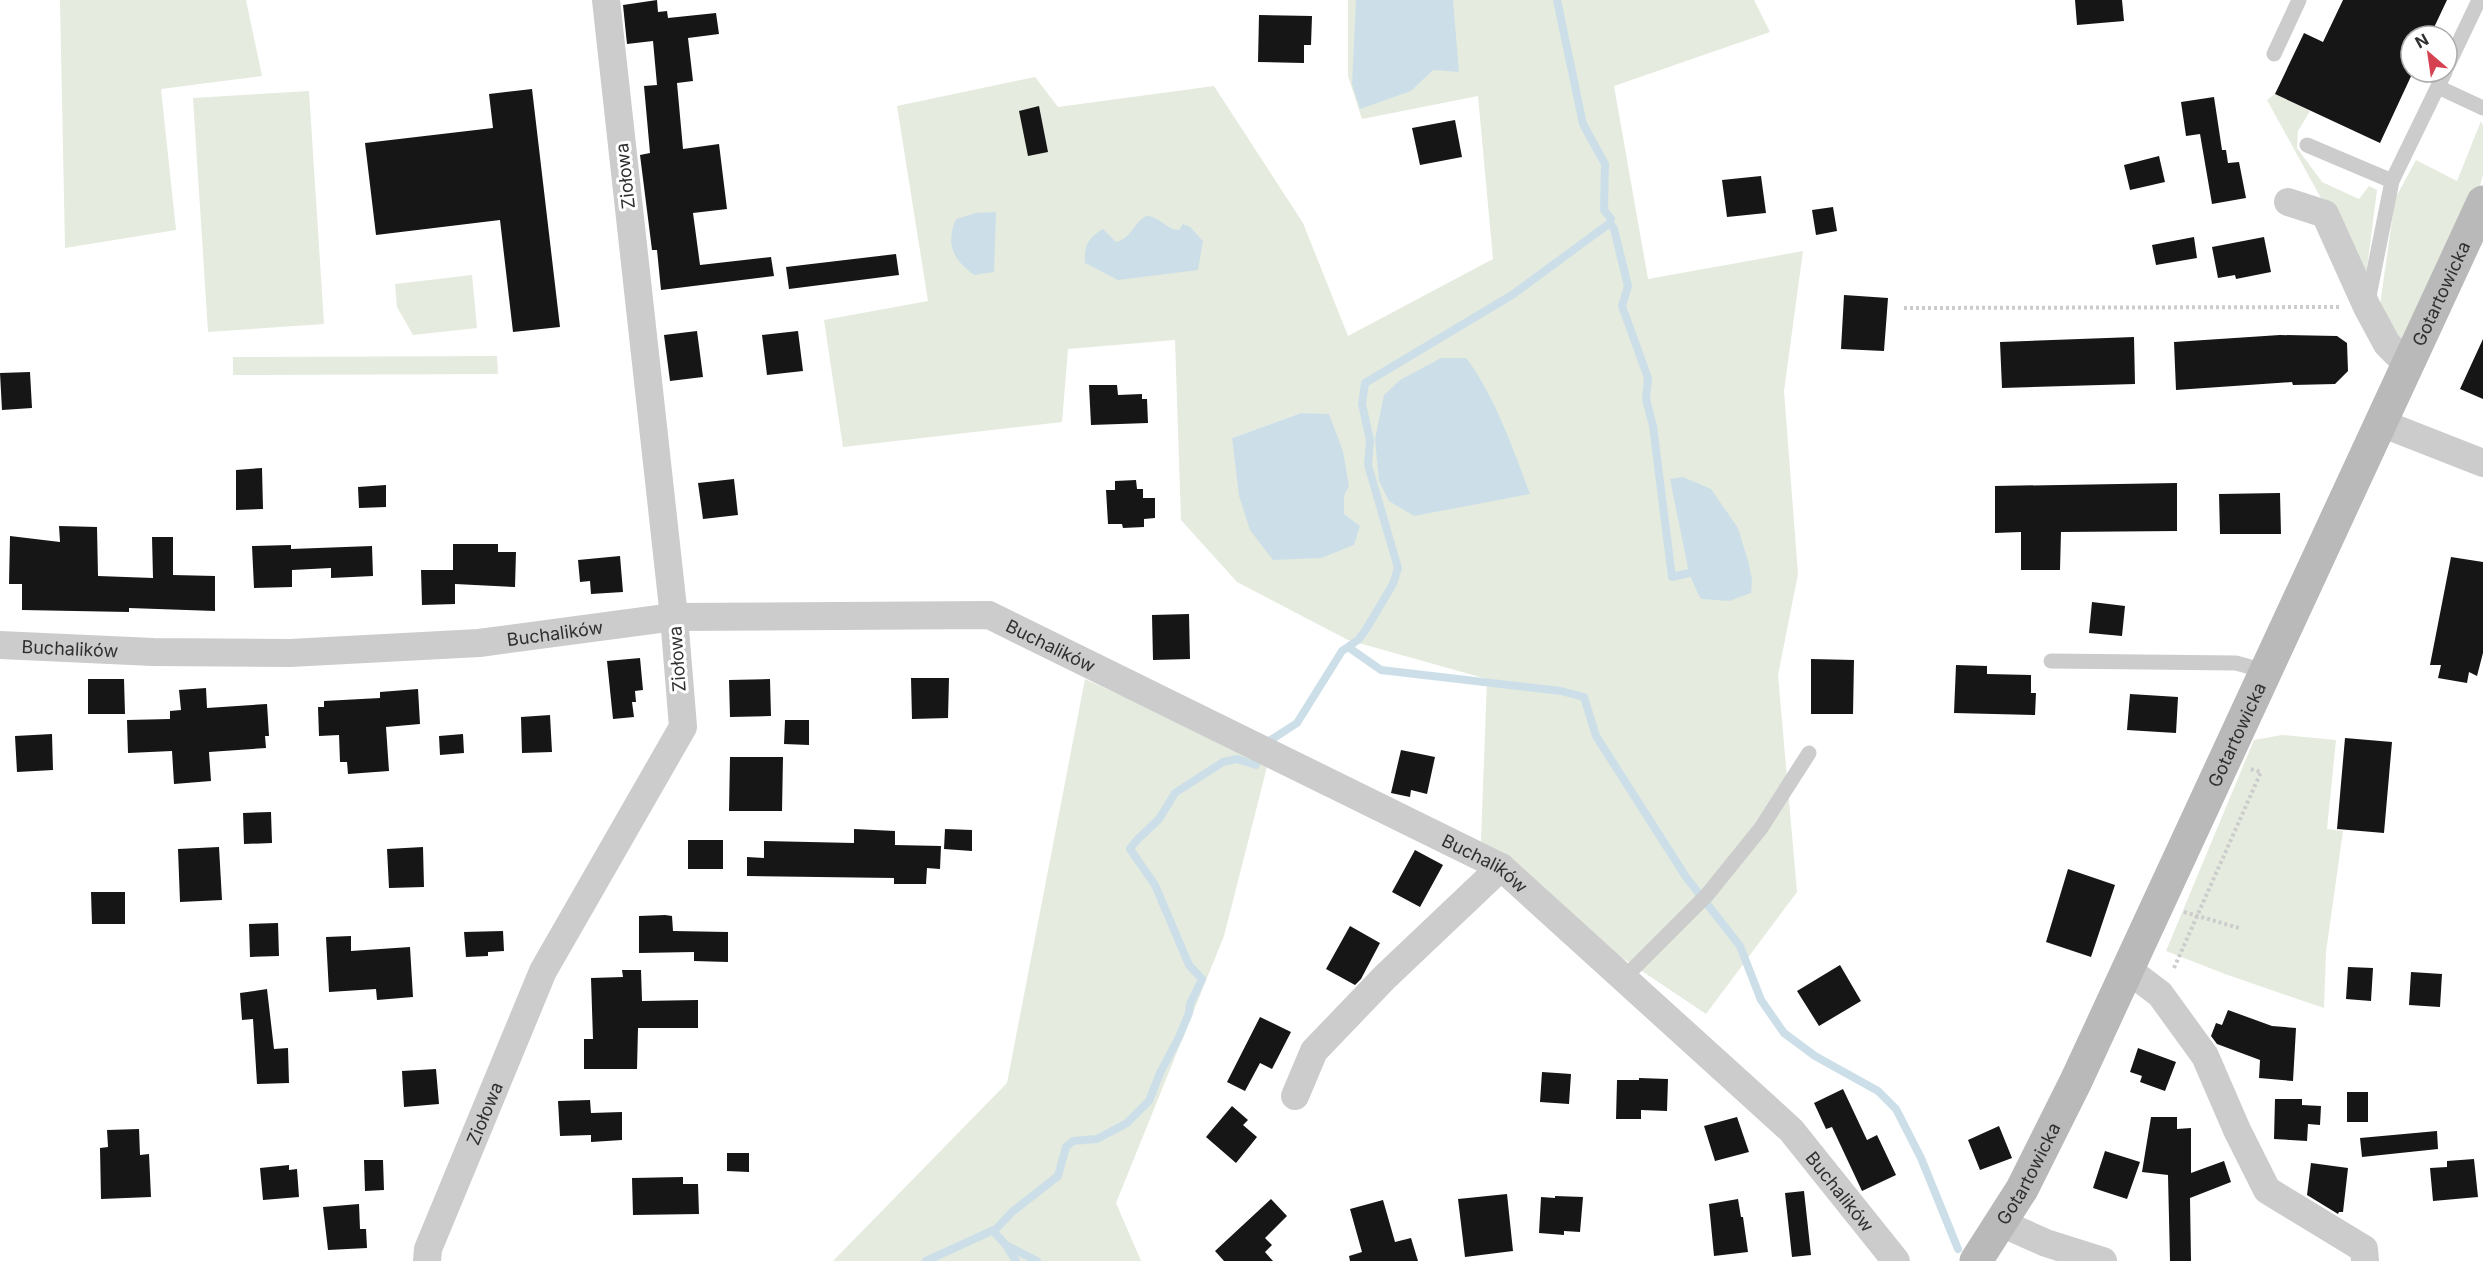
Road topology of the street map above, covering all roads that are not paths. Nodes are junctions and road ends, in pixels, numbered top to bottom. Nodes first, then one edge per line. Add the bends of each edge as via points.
1 (606, 0) edge
2 (2299, 0) edge
3 (2479, 0) edge
4 (2459, 42) edge
5 (2274, 54) dead end
6 (2439, 84) edge
7 (2438, 87) junction
8 (2483, 108) edge
9 (2307, 145) dead end
10 (2392, 182) junction
11 (2288, 202) dead end
12 (2483, 202) edge
13 (2367, 307) junction
14 (2407, 364) junction
15 (2381, 423) junction
16 (2483, 463) edge
17 (674, 618) junction
18 (0, 645) edge
19 (2050, 661) dead end
20 (2265, 671) junction
21 (1809, 753) dead end
22 (1501, 867) junction
23 (2127, 969) junction
24 (1623, 979) junction
25 (1295, 1096) dead end
26 (2001, 1223) junction
27 (427, 1261) edge
28 (1896, 1261) edge
29 (1976, 1261) edge
30 (2103, 1261) edge
31 (2365, 1261) edge

1 - 17 street, Ziołowa
2 - 5 lane
3 - 4 lane
6 - 7 lane
7 - 8 lane
7 - 10 lane
9 - 10 lane
10 - 13 lane
11 - 13 street via 2325,214
12 - 14 street, Gotartowicka
13 - 14 street via 2387,344
14 - 15 street, Gotartowicka
15 - 16 street
15 - 20 street, Gotartowicka
17 - 18 street, Buchalików via 479,643 290,653
17 - 22 street, Buchalików via 989,615
17 - 27 street, Ziołowa via 683,728 543,970 428,1249
19 - 20 lane via 2236,663
20 - 23 street, Gotartowicka
21 - 24 lane via 1761,828 1703,899
22 - 24 street, Buchalików
22 - 25 street via 1314,1051
23 - 26 street, Gotartowicka via 2044,1146
23 - 31 street via 2160,994 2205,1056 2267,1190 2364,1249
24 - 28 street, Buchalików via 1791,1130
26 - 29 street, Gotartowicka
26 - 30 street via 2046,1243

